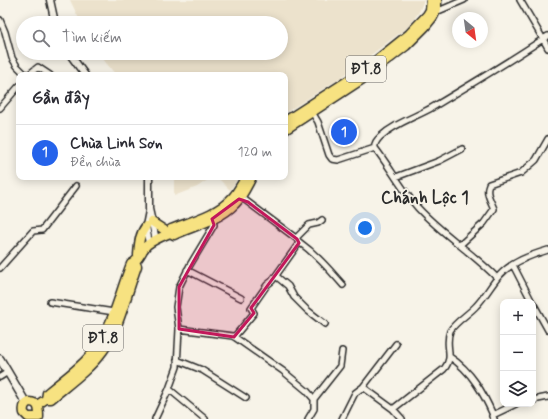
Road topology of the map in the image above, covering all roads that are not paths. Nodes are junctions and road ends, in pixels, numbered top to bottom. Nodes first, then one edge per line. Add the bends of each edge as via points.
1 (50, 0) edge
2 (431, 0) edge
3 (437, 0) edge
4 (464, 0) edge
5 (520, 0) edge
6 (436, 12) junction
7 (427, 15) junction
8 (53, 16) edge
9 (0, 20) edge
10 (546, 38) edge
11 (548, 48) edge
12 (74, 60) edge
13 (24, 72) edge
14 (31, 72) edge
15 (46, 72) edge
16 (83, 72) edge
17 (16, 89) edge
18 (0, 108) edge
19 (312, 112) junction
20 (288, 119) edge
21 (288, 128) edge
22 (548, 139) edge
23 (375, 148) junction
24 (462, 149) dead end
25 (396, 177) junction
26 (149, 180) edge
27 (244, 180) edge
28 (250, 180) edge
29 (76, 186) dead end
30 (241, 197) junction
31 (211, 216) junction
32 (322, 220) dead end
33 (149, 224) junction
34 (170, 233) junction
35 (297, 240) junction
36 (152, 242) junction
37 (460, 245) junction
38 (548, 251) edge
39 (136, 260) junction
40 (513, 265) junction
41 (0, 268) edge
42 (187, 270) junction
43 (276, 276) junction
44 (497, 278) junction
45 (343, 285) dead end
46 (241, 298) dead end
47 (531, 299) edge
48 (50, 302) dead end
49 (536, 308) edge
50 (114, 312) junction
51 (325, 324) dead end
52 (112, 326) junction
53 (179, 329) junction
54 (548, 330) edge
55 (234, 337) junction
56 (396, 344) dead end
57 (342, 351) dead end
58 (450, 357) junction
59 (0, 359) edge
60 (177, 360) junction
61 (8, 372) junction
62 (0, 378) edge
63 (363, 387) junction
64 (169, 389) junction
65 (548, 397) edge
66 (246, 398) dead end
67 (314, 399) junction
68 (536, 399) edge
69 (26, 403) junction
70 (37, 405) junction
71 (511, 407) edge
72 (393, 409) junction
73 (22, 417) edge
74 (494, 417) edge
75 (40, 418) edge
76 (309, 418) edge
77 (154, 419) edge
78 (205, 419) edge
79 (342, 419) edge
80 (402, 419) edge

1 - 8 street
2 - 7 main road, ĐT.8
3 - 6 main road
4 - 6 street
5 - 10 street
6 - 7 main road
6 - 19 main road via 417,35 382,65
7 - 20 main road, ĐT.8 via 409,34 358,75
9 - 13 street via 12,58
10 - 11 street
10 - 23 street via 432,108 388,131 376,141
12 - 16 street
14 - 15 street via 38,67
17 - 18 street
19 - 21 main road
19 - 23 street via 332,159 338,160
22 - 37 street via 536,160 521,173 489,184 487,189 494,209 484,223
23 - 25 street
24 - 25 street
25 - 37 street via 418,208
26 - 33 street
27 - 31 main road via 236,194
28 - 30 main road
29 - 41 street via 42,230 33,231
30 - 31 main road via 231,207
30 - 35 street
31 - 34 main road via 174,234
31 - 42 street via 214,225
32 - 35 street via 309,225
33 - 34 main road
33 - 36 street
33 - 39 main road via 142,232
34 - 36 main road, ĐT.8
35 - 43 street via 299,243
35 - 45 street via 322,261
36 - 39 main road, ĐT.8 via 142,250
37 - 44 street
38 - 40 street
39 - 50 main road, ĐT.8 via 131,264
39 - 52 main road via 137,266
40 - 44 street
40 - 47 street
42 - 46 street
42 - 53 street via 179,288 176,306
43 - 51 street via 288,286 294,297 307,310
43 - 55 street via 251,308 254,313
44 - 58 street via 478,304 451,328 447,338
48 - 50 street
49 - 54 street
50 - 52 main road, ĐT.8
52 - 70 main road via 110,341 86,370 51,399 46,398
53 - 55 street
53 - 60 street
55 - 67 street via 283,371
56 - 63 street
57 - 67 street via 340,366
58 - 72 street via 444,370
58 - 74 street via 462,365 470,375
59 - 61 main road
60 - 64 street
60 - 66 street via 202,370
61 - 62 street
61 - 69 main road
63 - 72 street
63 - 79 street via 355,393
64 - 77 street
64 - 78 street
65 - 68 street
67 - 76 street via 314,409
69 - 70 main road via 33,402
69 - 73 main road
70 - 75 main road
71 - 74 street
72 - 80 street
73 - 75 main road

